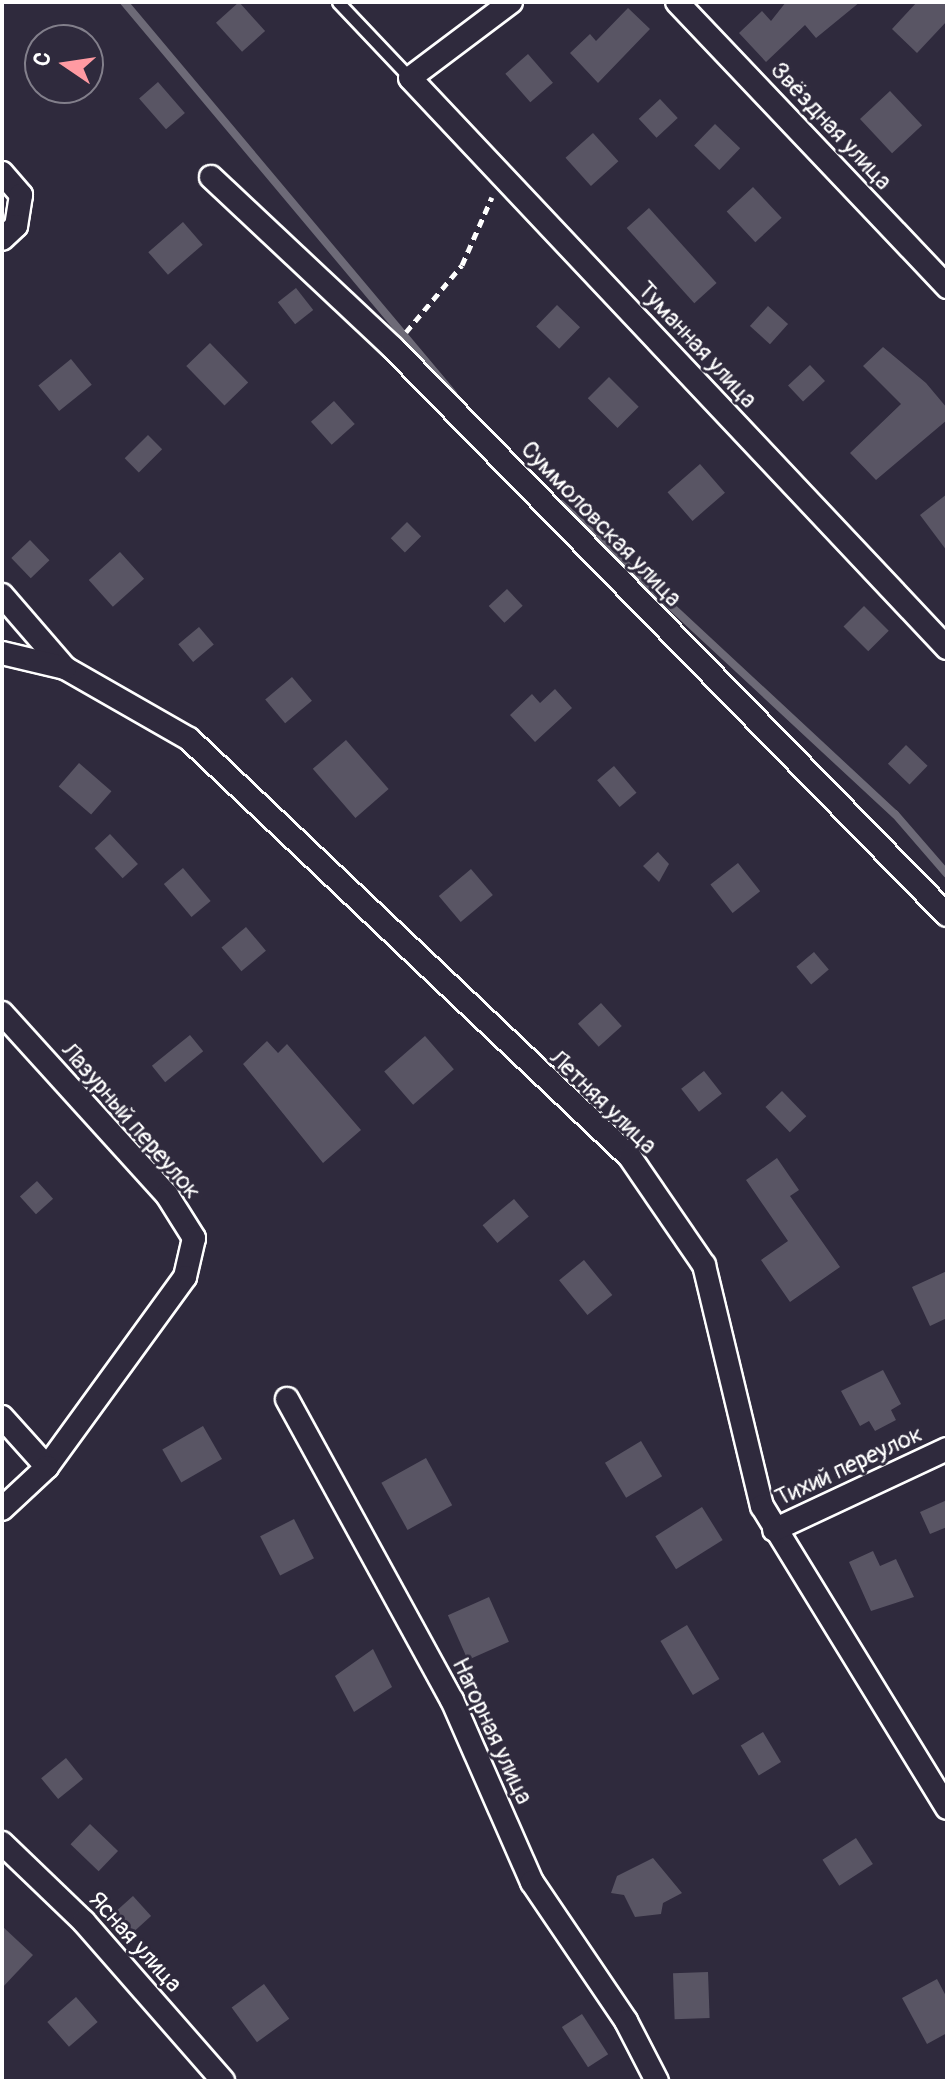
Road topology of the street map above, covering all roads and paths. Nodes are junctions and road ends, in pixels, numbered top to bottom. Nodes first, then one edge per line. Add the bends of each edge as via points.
1 (338, 2) edge
2 (511, 2) edge
3 (677, 2) edge
4 (410, 78) junction
5 (2, 173) edge
6 (502, 175) junction
7 (211, 177) dead end
8 (2, 239) edge
9 (947, 287) edge
10 (409, 327) dead end
11 (2, 595) edge
12 (947, 648) edge
13 (2, 653) edge
14 (65, 668) junction
15 (947, 915) edge
16 (2, 1013) edge
17 (287, 1399) dead end
18 (2, 1417) edge
19 (947, 1449) edge
20 (47, 1467) junction
21 (2, 1509) edge
22 (774, 1530) junction
23 (947, 1808) edge
24 (2, 1843) edge
25 (223, 2081) edge
26 (657, 2081) edge

1 - 4 lane
2 - 4 street
3 - 9 street, Звёздная улица
4 - 6 street, Туманная улица
5 - 8 street via 21,195 16,226
6 - 10 path via 462,265
6 - 12 street, Туманная улица
7 - 15 street, Суммоловская улица via 392,347
11 - 14 street, Летняя улица
13 - 14 street
14 - 22 street, Летняя улица via 189,739 432,963 532,1072 630,1157 704,1265
16 - 20 street, Лазурный переулок via 167,1195 194,1238 185,1277
17 - 26 street, Нагорная улица via 452,1700 532,1882 626,2021
18 - 20 street
19 - 22 street, Тихий переулок
20 - 21 street, Лазурный переулок
22 - 23 street, Летняя улица
24 - 25 street, Ясная улица via 84,1922

